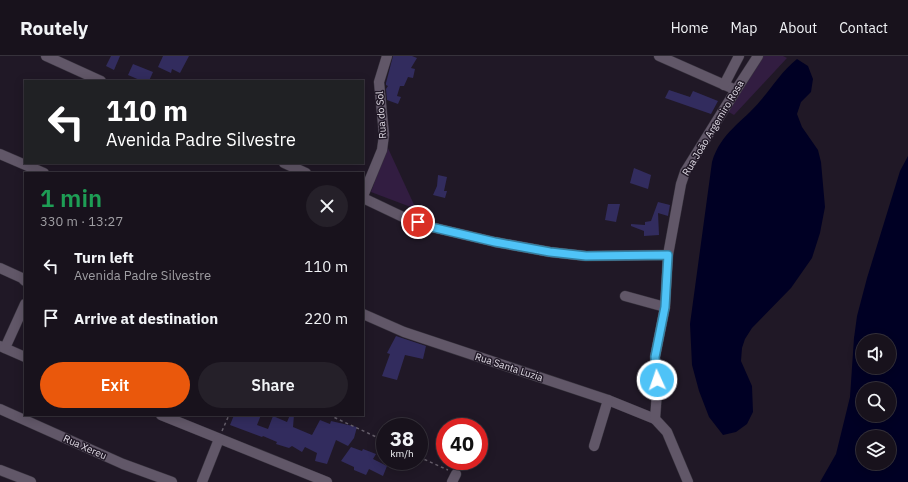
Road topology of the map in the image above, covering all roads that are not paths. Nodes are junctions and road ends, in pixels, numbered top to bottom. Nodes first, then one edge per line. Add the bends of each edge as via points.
1 (46, 56) edge
2 (387, 56) edge
3 (659, 56) edge
4 (739, 56) edge
5 (758, 56) edge
6 (100, 80) edge
7 (724, 85) junction
8 (736, 90) junction
9 (0, 154) edge
10 (286, 164) edge
11 (42, 172) edge
12 (304, 172) edge
13 (364, 195) edge
14 (364, 198) edge
15 (668, 255) junction
16 (0, 268) edge
17 (24, 281) edge
18 (625, 296) dead end
19 (24, 306) edge
20 (665, 307) junction
21 (364, 314) edge
22 (2, 347) edge
23 (24, 357) edge
24 (608, 400) junction
25 (0, 409) edge
26 (163, 416) edge
27 (655, 418) junction
28 (219, 439) junction
29 (594, 446) dead end
30 (0, 470) edge
31 (30, 482) edge
32 (172, 482) edge
33 (202, 482) edge
34 (327, 482) edge
35 (688, 482) edge

1 - 6 street
2 - 13 street, Rua do Sol via 379,82 384,135 382,150
3 - 7 street
4 - 7 street
5 - 8 street, Rua João Argemiro Rosa
7 - 8 street
8 - 15 street, Rua João Argemiro Rosa via 685,172
9 - 11 street
10 - 12 street
14 - 15 street via 405,218 431,227 495,242 586,256
15 - 20 street, Rua João Argemiro Rosa
16 - 17 street
18 - 20 street
19 - 22 street
20 - 27 street, Rua João Argemiro Rosa via 655,357 658,392
21 - 24 street, Rua Santa Luzia via 404,332
22 - 23 street
24 - 27 street, Rua Santa Luzia
24 - 29 street
25 - 32 street, Rua Xereu via 123,464
26 - 28 street
27 - 35 street via 667,432
28 - 33 street
28 - 34 street
30 - 31 street

